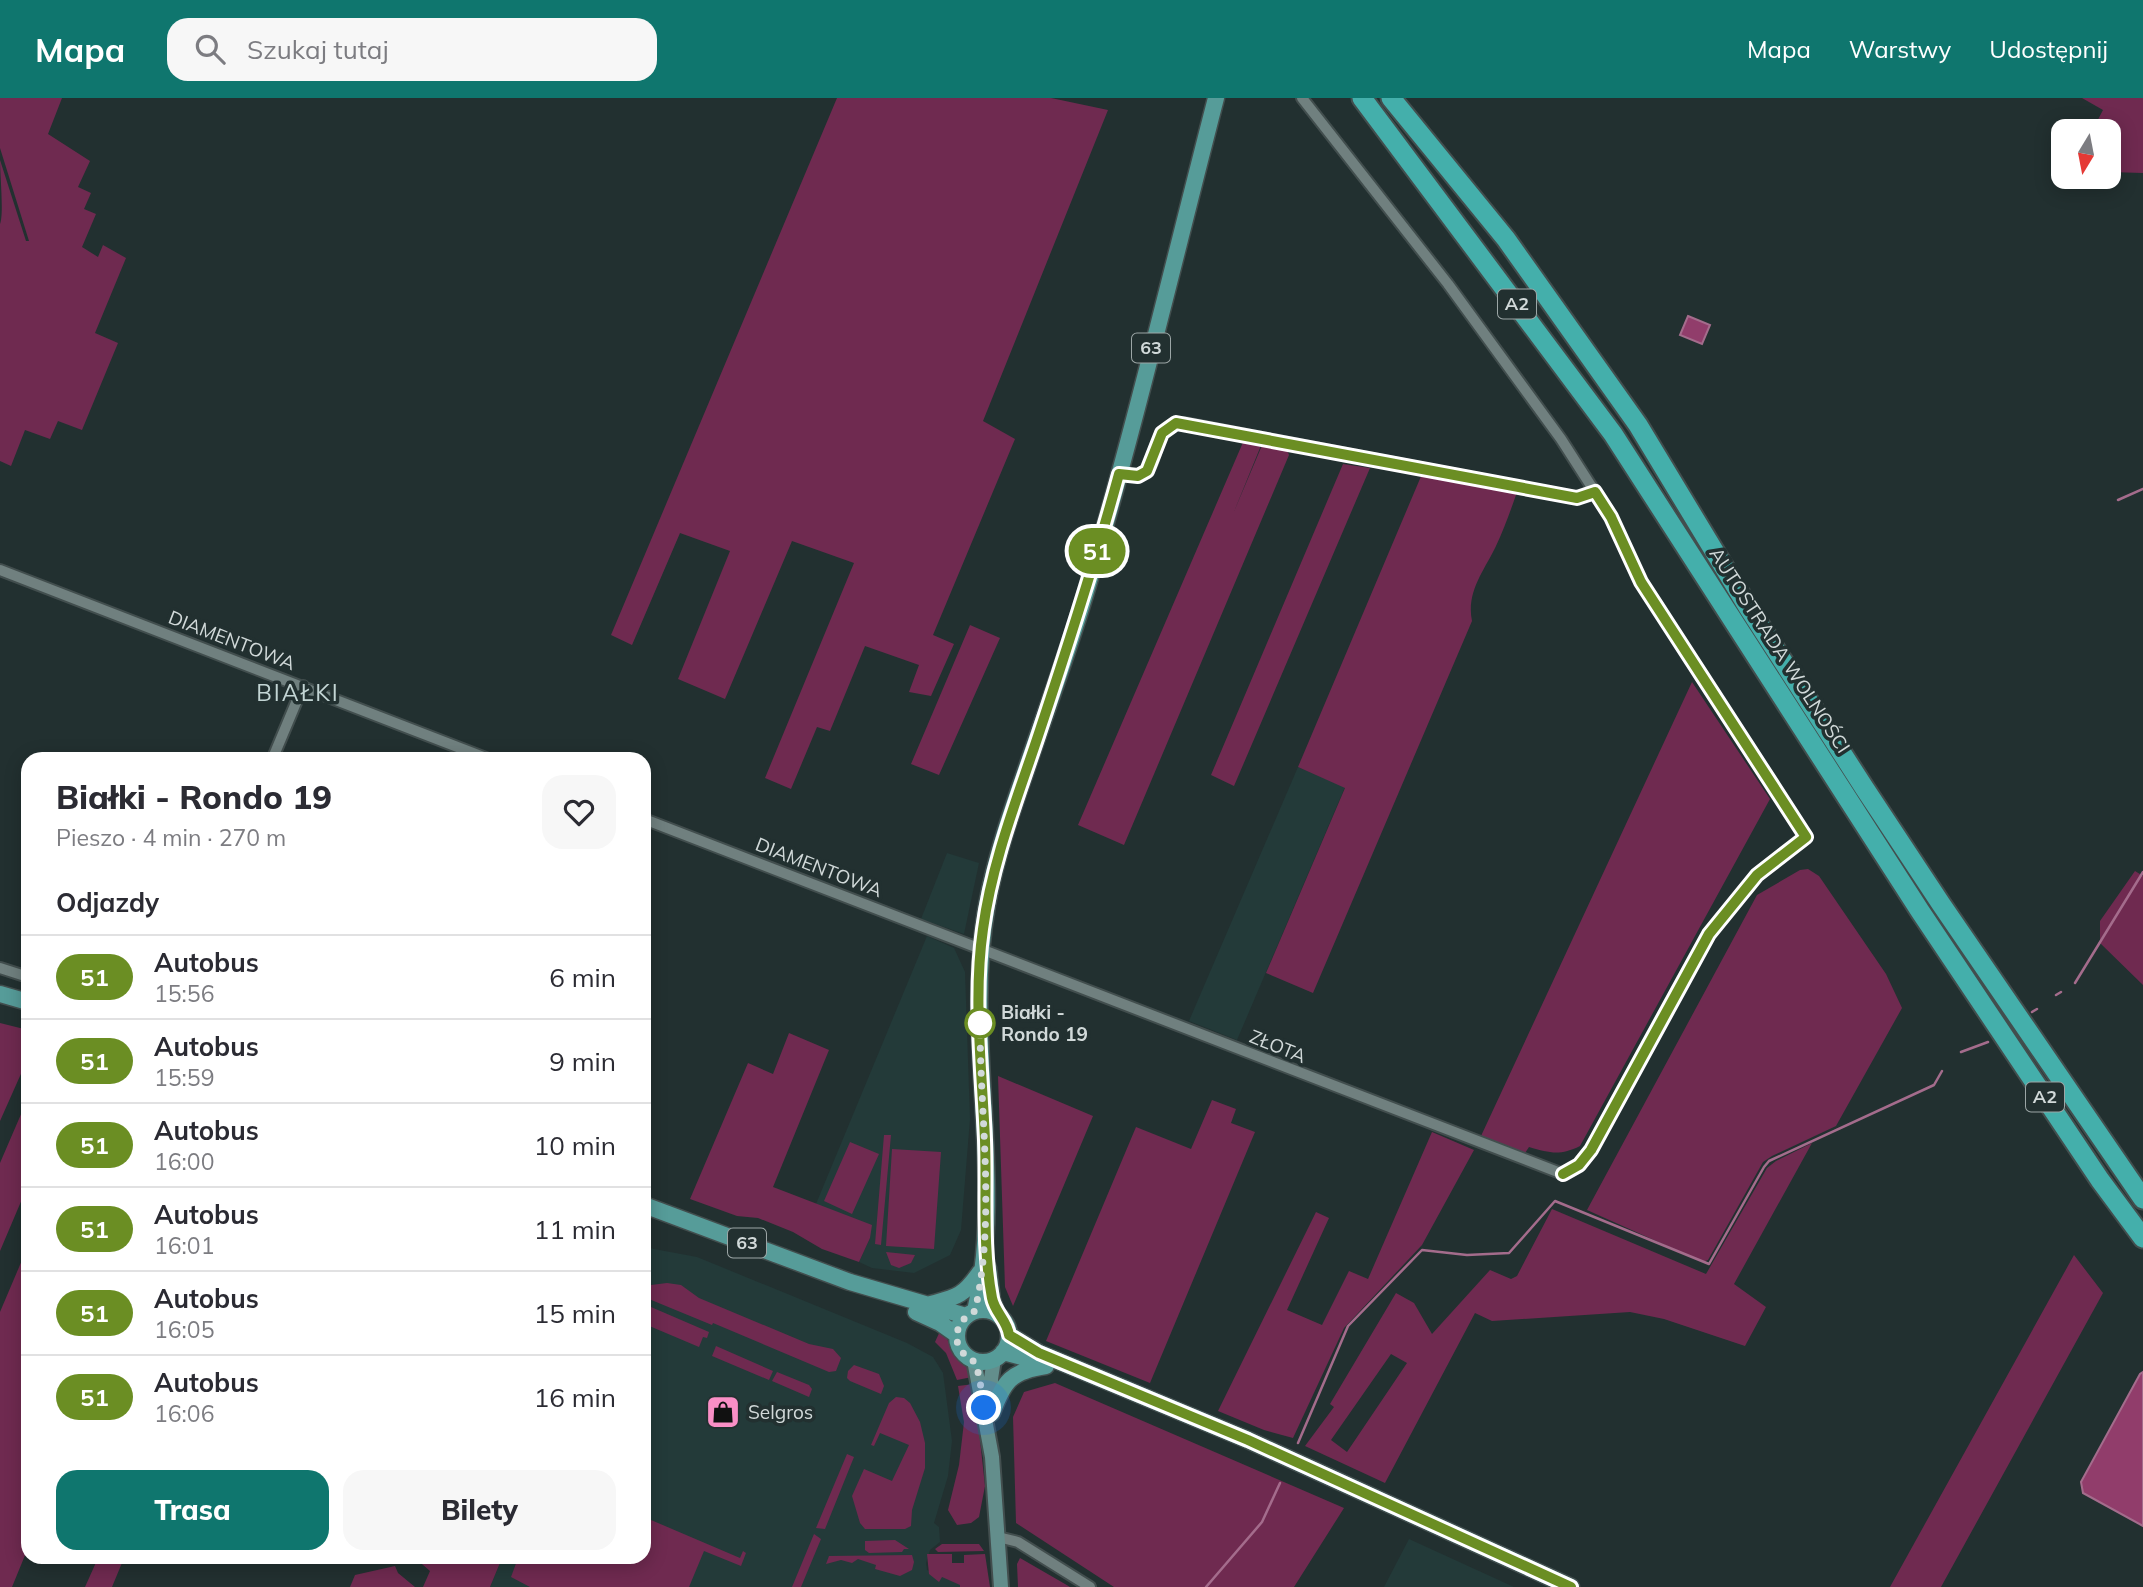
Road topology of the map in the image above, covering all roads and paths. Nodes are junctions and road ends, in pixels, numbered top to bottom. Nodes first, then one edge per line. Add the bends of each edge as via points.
1 (1216, 98) edge
2 (1302, 98) edge
3 (1362, 98) edge
4 (1391, 98) edge
5 (1119, 474) junction
6 (1595, 492) junction
7 (0, 570) edge
8 (303, 686) junction
9 (275, 752) edge
10 (471, 752) edge
11 (651, 822) edge
12 (981, 949) junction
13 (0, 968) edge
14 (21, 975) edge
15 (0, 994) edge
16 (21, 1000) edge
17 (2143, 1199) edge
18 (651, 1208) edge
19 (985, 1236) junction
20 (2143, 1238) edge
21 (981, 1270) junction
22 (850, 1282) junction
23 (925, 1305) junction
24 (970, 1314) junction
25 (997, 1314) junction
26 (957, 1335) junction
27 (1009, 1335) junction
28 (999, 1356) junction
29 (974, 1360) junction
30 (1051, 1366) junction
31 (992, 1413) junction
32 (992, 1457) junction
33 (1283, 1457) junction
34 (998, 1537) junction
35 (1001, 1587) edge
36 (1090, 1587) edge
37 (1571, 1587) edge

1 - 5 main road, 63
2 - 6 street via 1448,284 1562,439
3 - 20 highway, AUTOSTRADA WOLNOŚCI / A2 via 1614,434 1927,922
4 - 17 highway, AUTOSTRADA WOLNOŚCI / A2 via 1506,239 1638,425 1748,607 1881,812
5 - 6 street via 1138,476 1147,471 1162,433 1184,423 1577,498
5 - 12 main road, 63 via 1085,597 1000,850
6 - 12 street, ZŁOTA via 1641,582 1806,837 1757,875 1709,934 1579,1165 1563,1174
7 - 8 street, DIAMENTOWA
8 - 9 street
8 - 10 street, DIAMENTOWA
11 - 12 street, DIAMENTOWA
12 - 19 main road, 63
13 - 14 street
15 - 16 main road
18 - 22 main road, 63
19 - 21 main road, 63
19 - 25 main road, 63
21 - 23 main road via 960,1296
21 - 24 main road, 63
22 - 23 main road, 63
22 - 26 main road, 63
23 - 24 main road, 63
24 - 25 main road, 63 via 986,1310
24 - 26 main road, 63
25 - 27 main road, 63
26 - 29 main road, 63 via 960,1348
27 - 28 main road
27 - 33 main road via 1039,1353
28 - 29 main road via 984,1362
28 - 30 main road
28 - 31 main road via 991,1379
29 - 32 main road
30 - 31 main road via 1013,1376
30 - 33 main road
31 - 32 main road
32 - 34 main road
33 - 37 main road
34 - 35 main road
34 - 36 street via 1018,1542

